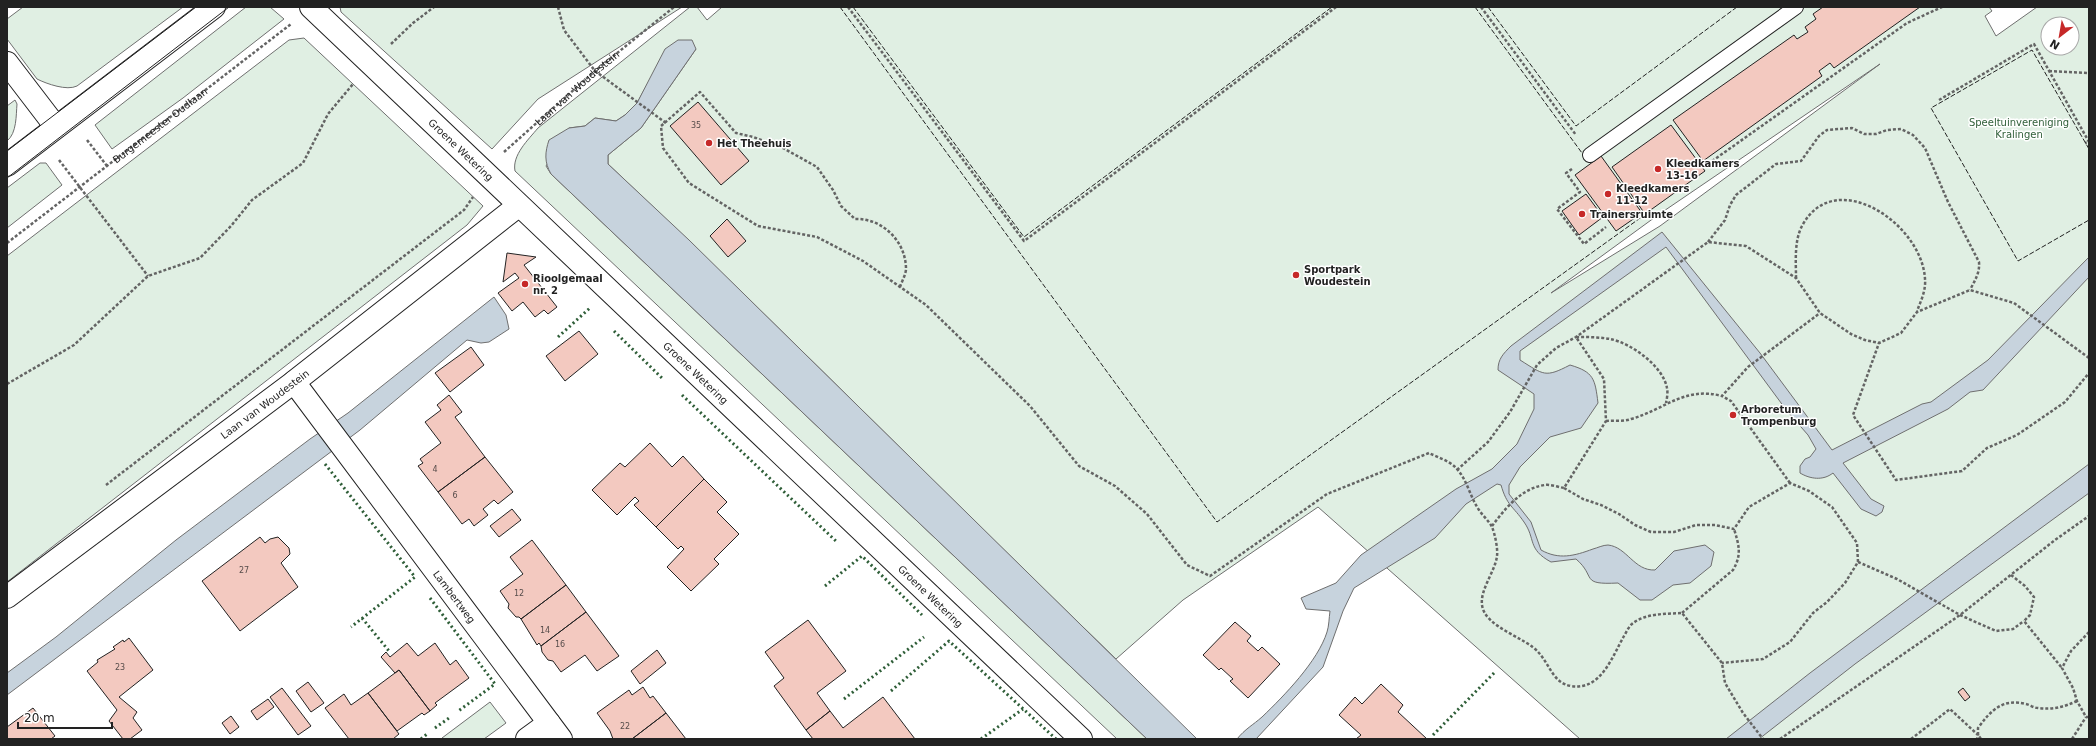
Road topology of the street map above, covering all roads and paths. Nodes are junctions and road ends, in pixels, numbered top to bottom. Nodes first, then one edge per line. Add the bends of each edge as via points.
1 (214, 7) edge
2 (434, 7) edge
3 (558, 7) edge
4 (674, 7) edge
5 (848, 7) edge
6 (1336, 7) edge
7 (1481, 7) edge
8 (1796, 7) edge
9 (1942, 7) edge
10 (311, 8) edge
11 (7, 64) edge
12 (370, 64) junction
13 (595, 71) junction
14 (2049, 71) junction
15 (2089, 74) edge
16 (1939, 100) dead end
17 (1562, 107) dead end
18 (1558, 110) junction
19 (666, 122) junction
20 (56, 127) junction
21 (2085, 143) dead end
22 (1590, 155) junction
23 (1708, 164) dead end
24 (7, 165) edge
25 (488, 177) junction
26 (79, 188) junction
27 (518, 206) junction
28 (1606, 227) dead end
29 (1708, 242) junction
30 (7, 243) edge
31 (148, 276) junction
32 (1796, 278) junction
33 (900, 287) junction
34 (1970, 290) junction
35 (1917, 312) junction
36 (1820, 313) junction
37 (1576, 337) junction
38 (1879, 343) junction
39 (2089, 358) edge
40 (2089, 373) edge
41 (294, 382) junction
42 (7, 384) edge
43 (1722, 396) junction
44 (1666, 403) junction
45 (1606, 421) junction
46 (1457, 470) junction
47 (1790, 483) junction
48 (102, 488) dead end
49 (1564, 488) junction
50 (2089, 516) edge
51 (1492, 526) junction
52 (1734, 529) junction
53 (1858, 562) junction
54 (2011, 575) junction
55 (7, 597) edge
56 (1682, 613) junction
57 (1960, 615) junction
58 (2024, 621) junction
59 (2089, 632) edge
60 (1722, 663) junction
61 (2062, 668) junction
62 (2077, 701) junction
63 (2088, 717) edge
64 (555, 731) edge
65 (1978, 735) junction
66 (527, 739) edge
67 (1081, 739) edge
68 (1763, 739) edge
69 (1780, 739) edge
70 (1911, 739) edge
71 (1977, 739) edge
72 (1981, 739) edge
73 (2072, 739) edge

1 - 20 street
2 - 12 path via 413,23
3 - 13 path via 564,30
4 - 13 path, Laan van Woudestein
5 - 6 path via 1024,241 1043,224
7 - 18 path
8 - 22 lane
9 - 23 path via 1907,23
10 - 12 street, Groene Wetering
10 - 26 path, Burgemeester Oudlaan
11 - 20 street
12 - 25 street, Groene Wetering
12 - 31 path via 328,114 303,163 252,200 200,258
13 - 19 path
13 - 25 path, Laan van Woudestein via 500,156
14 - 15 path
14 - 16 path via 2034,44
14 - 21 path via 2089,142
17 - 18 path
18 - 22 path
19 - 33 path via 661,126 663,148 690,183 758,226 817,236 863,261
19 - 33 path via 700,92 736,133 783,148 817,167 834,190 841,206 855,219 876,223 890,231 904,252 907,270
20 - 24 street
22 - 28 path via 1566,173 1580,192 1557,209 1584,244
25 - 27 street, Groene Wetering
25 - 48 path, Laan van Woudestein via 464,210
26 - 30 path, Burgemeester Oudlaan
26 - 31 path
27 - 41 street, Laan van Woudestein
27 - 67 street, Groene Wetering
29 - 32 path via 1746,246
29 - 34 path via 1725,220 1736,195 1776,164 1802,161 1819,136 1827,130 1852,128 1864,134 1876,134 1902,129 1913,135 1925,148 1948,202 1979,262 1980,270
29 - 37 path
31 - 42 path via 74,345
32 - 35 path via 1796,250 1801,228 1807,219 1824,205 1834,201 1865,204 1892,219 1903,229 1916,248 1925,279
32 - 36 path
33 - 46 path via 926,305 1030,406 1078,466 1115,486 1147,514 1187,565 1210,576 1327,494 1429,453
34 - 35 path
34 - 39 path via 2014,302
35 - 38 path via 1900,333
36 - 38 path via 1851,334
36 - 43 path via 1748,367
37 - 44 path via 1610,339 1637,350 1657,369 1667,388
37 - 45 path via 1604,379
37 - 46 path via 1556,348 1537,365 1510,412 1488,442
38 - 40 path via 1853,415 1896,480 1962,471 1987,448 2017,435 2065,402
41 - 55 street, Laan van Woudestein
41 - 64 street, Lambertweg
43 - 44 path via 1708,392 1695,393
43 - 47 path via 1731,401
44 - 45 path via 1630,420
45 - 49 path
46 - 51 path via 1479,510
47 - 52 path via 1749,507
47 - 53 path via 1809,491 1832,507 1857,543
49 - 51 path via 1545,484 1526,491 1508,506
49 - 52 path via 1651,532 1674,532 1696,525
50 - 54 path
51 - 56 path via 1497,554 1482,606 1494,623 1532,646 1556,679 1563,684 1583,687 1591,684 1601,675 1631,624 1645,617
52 - 56 path via 1741,549 1739,561 1733,570
53 - 57 path via 1897,580
53 - 60 path via 1845,583 1813,613 1790,642 1763,659
54 - 57 path
54 - 58 path via 2034,597 2030,616
56 - 60 path
57 - 58 path via 1996,631 2013,629
57 - 69 path
58 - 61 path
59 - 61 path via 2071,652
60 - 68 path via 1725,683
61 - 62 path
62 - 63 path
62 - 65 path via 2064,707 2047,708 2036,708 2010,701 1998,705 1978,728
63 - 73 path
64 - 66 street
65 - 70 path via 1950,709
65 - 71 path
65 - 72 path

